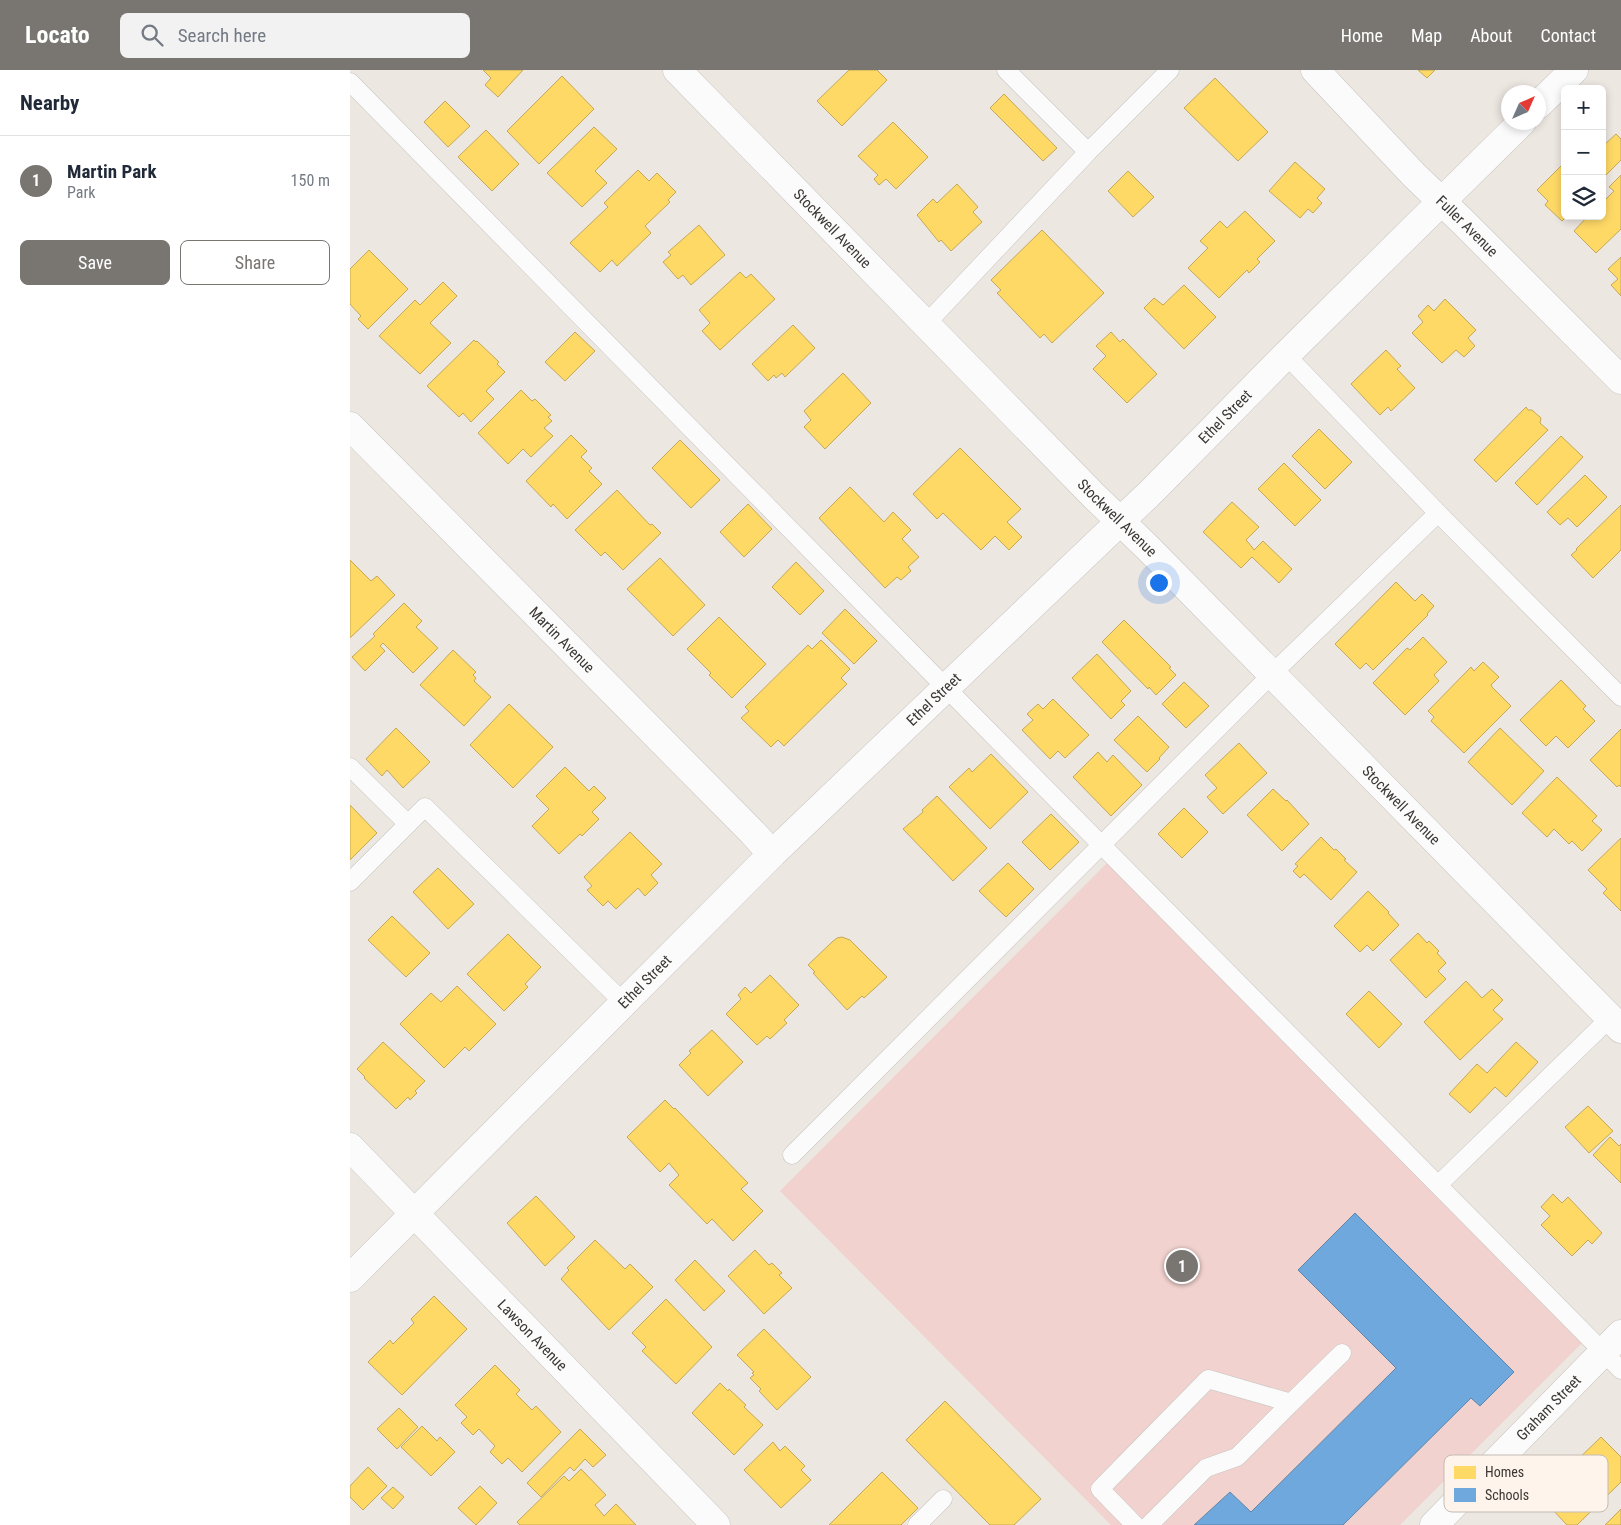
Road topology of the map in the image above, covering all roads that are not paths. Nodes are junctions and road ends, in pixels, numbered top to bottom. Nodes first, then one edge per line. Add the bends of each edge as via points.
1 (677, 70) edge
2 (1006, 70) edge
3 (1170, 70) edge
4 (1314, 70) edge
5 (1574, 70) edge
6 (350, 82) edge
7 (1546, 98) edge
8 (1514, 130) edge
9 (1088, 152) junction
10 (1441, 201) junction
11 (925, 324) junction
12 (1286, 355) junction
13 (1621, 380) edge
14 (350, 426) edge
15 (1438, 513) junction
16 (1121, 521) junction
17 (1272, 674) junction
18 (947, 687) junction
19 (1621, 697) edge
20 (350, 767) edge
21 (408, 824) junction
22 (1102, 845) junction
23 (772, 854) junction
24 (350, 882) edge
25 (625, 1004) junction
26 (1616, 1024) edge
27 (350, 1147) edge
28 (792, 1155) dead end
29 (1438, 1185) junction
30 (415, 1213) junction
31 (350, 1278) edge
32 (1615, 1352) edge
33 (1342, 1353) dead end
34 (1291, 1403) junction
35 (1513, 1455) edge
36 (943, 1499) dead end
37 (716, 1525) edge
38 (917, 1525) edge
39 (1135, 1525) edge
40 (1148, 1525) edge

1 - 11 street, Stockwell Avenue
2 - 9 lane
3 - 9 lane
4 - 10 street, Fuller Avenue
5 - 7 street
6 - 18 lane
8 - 10 street, Ethel Street
9 - 11 lane
10 - 12 street, Ethel Street
10 - 13 street, Fuller Avenue
11 - 16 street, Stockwell Avenue
12 - 15 lane
12 - 16 street, Ethel Street
14 - 23 street, Martin Avenue
15 - 17 lane
15 - 19 lane
16 - 17 street, Stockwell Avenue
16 - 18 street, Ethel Street
17 - 22 lane
17 - 26 street, Stockwell Avenue
18 - 22 lane
18 - 23 street, Ethel Street
20 - 21 lane
21 - 24 lane
21 - 25 lane via 426,807
22 - 28 lane
22 - 29 lane
23 - 25 street, Ethel Street
25 - 30 street, Ethel Street
26 - 29 lane
27 - 30 street, Lawson Avenue
29 - 32 lane
30 - 31 street, Ethel Street
30 - 37 street, Lawson Avenue
32 - 35 street, Graham Street
33 - 34 lane
34 - 39 lane via 1208,1379 1100,1489
34 - 40 lane via 1237,1457 1206,1468
36 - 38 lane

